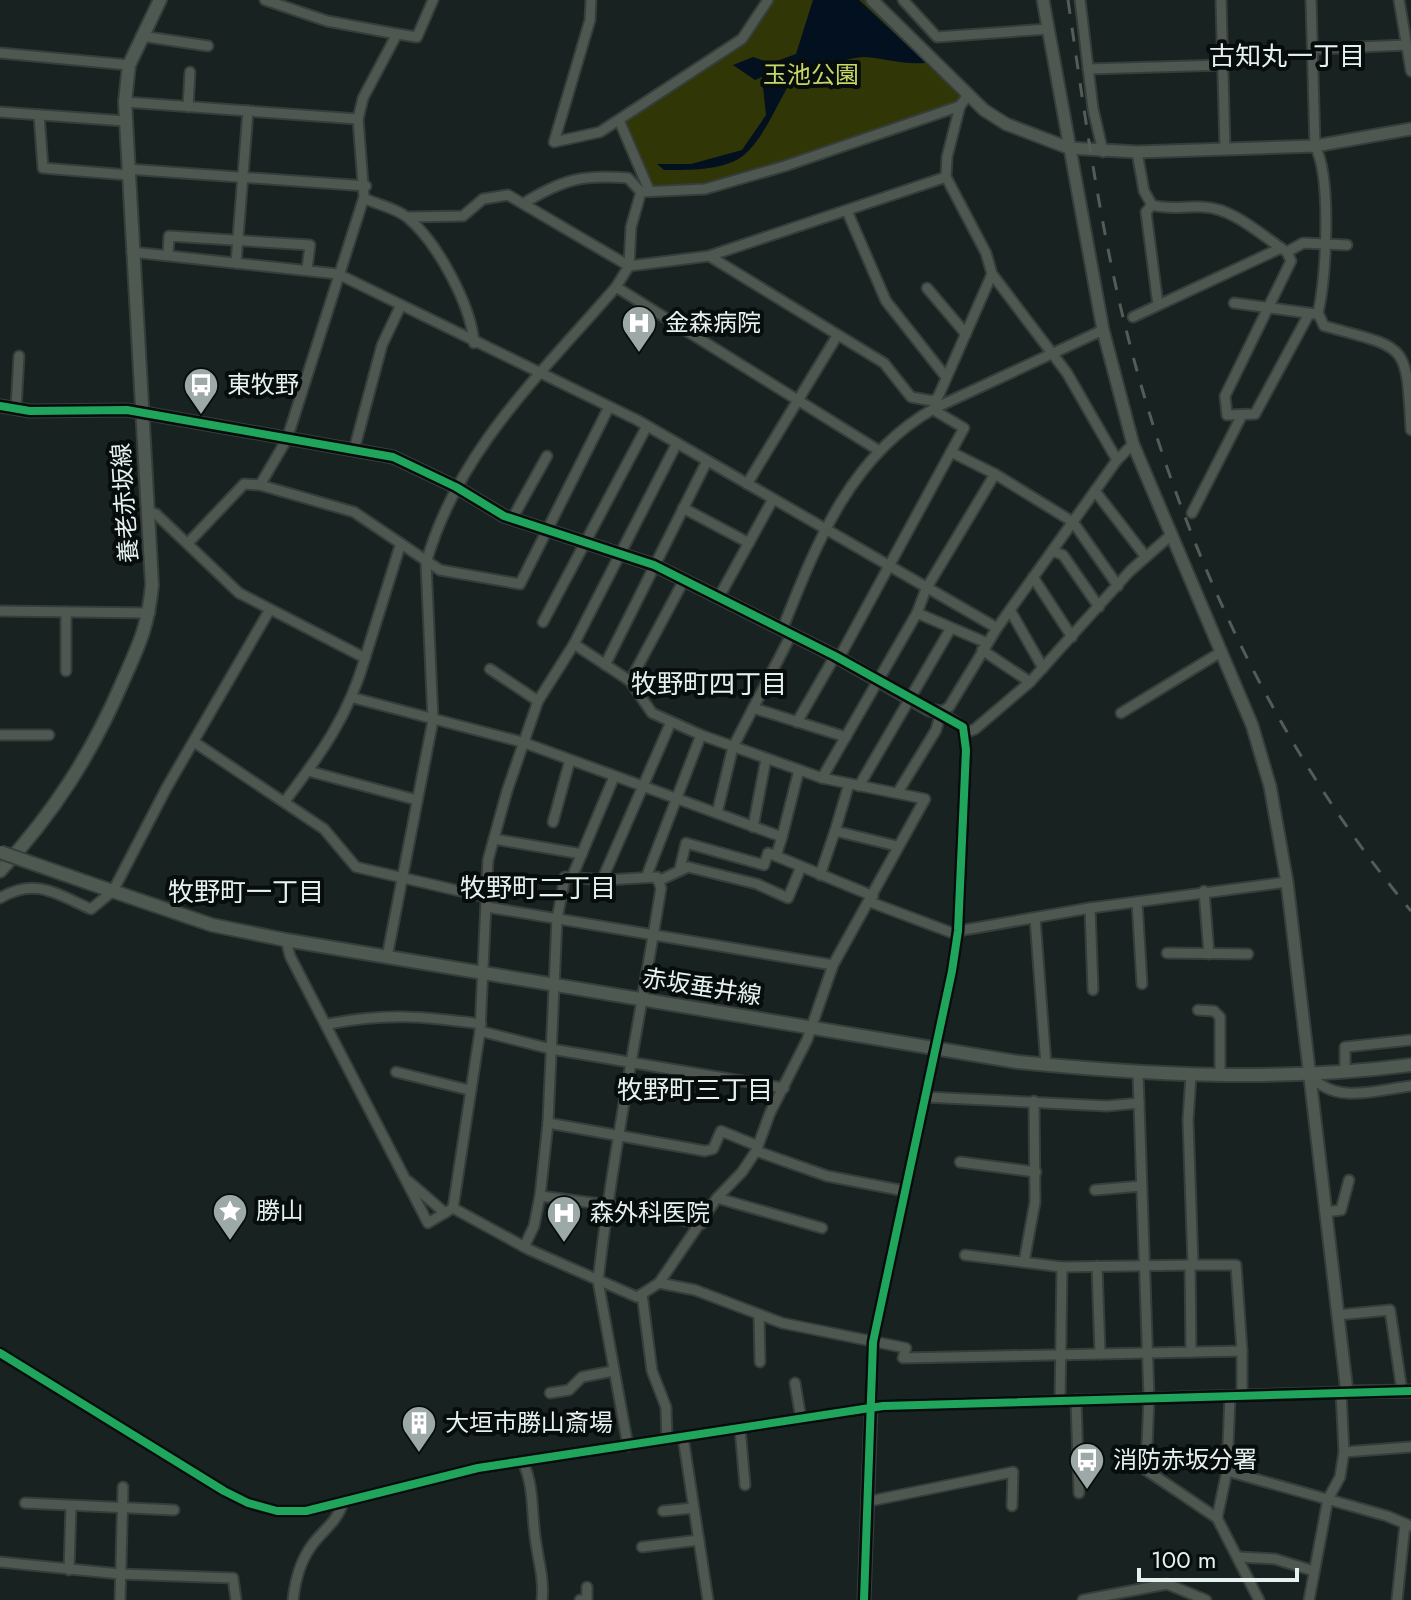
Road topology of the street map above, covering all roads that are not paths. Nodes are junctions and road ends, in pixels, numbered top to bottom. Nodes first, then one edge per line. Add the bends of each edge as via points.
1 (160, 0) edge
2 (265, 0) edge
3 (433, 0) edge
4 (591, 0) edge
5 (768, 0) edge
6 (872, 0) edge
7 (903, 0) edge
8 (1043, 0) edge
9 (1080, 0) edge
10 (1221, 0) edge
11 (1311, 0) edge
12 (1399, 0) edge
13 (1048, 29) junction
14 (397, 34) junction
15 (141, 36) junction
16 (1406, 45) junction
17 (208, 46) dead end
18 (1313, 49) junction
19 (0, 53) edge
20 (129, 65) junction
21 (1224, 65) junction
22 (1088, 69) junction
23 (1411, 71) edge
24 (190, 72) dead end
25 (968, 95) junction
26 (125, 102) junction
27 (960, 106) junction
28 (188, 107) junction
29 (248, 111) junction
30 (0, 112) edge
31 (39, 115) junction
32 (358, 119) junction
33 (619, 120) junction
34 (125, 121) junction
35 (1411, 129) edge
36 (1315, 146) junction
37 (1069, 148) junction
38 (1225, 149) junction
39 (1103, 152) junction
40 (1137, 152) junction
41 (128, 172) junction
42 (244, 176) junction
43 (946, 177) junction
44 (366, 186) junction
45 (645, 191) junction
46 (368, 200) dead end
47 (524, 203) junction
48 (1152, 205) junction
49 (847, 211) junction
50 (408, 217) junction
51 (238, 242) junction
52 (1324, 244) junction
53 (1347, 245) dead end
54 (1284, 250) junction
55 (132, 252) junction
56 (168, 255) junction
57 (709, 256) junction
58 (236, 263) junction
59 (629, 266) junction
60 (307, 269) junction
61 (338, 274) junction
62 (992, 274) junction
63 (616, 287) junction
64 (927, 288) dead end
65 (1234, 303) dead end
66 (401, 305) junction
67 (1158, 305) junction
68 (1268, 308) junction
69 (1314, 314) junction
70 (1133, 317) dead end
71 (1103, 330) junction
72 (966, 334) junction
73 (837, 336) junction
74 (474, 343) junction
75 (1050, 353) junction
76 (19, 356) dead end
77 (540, 376) junction
78 (946, 377) junction
79 (798, 400) junction
80 (934, 405) junction
81 (0, 406) edge
82 (609, 407) junction
83 (16, 409) junction
84 (142, 412) junction
85 (1241, 417) junction
86 (647, 426) junction
87 (1411, 430) edge
88 (287, 439) junction
89 (677, 443) junction
90 (1133, 444) junction
91 (354, 450) junction
92 (878, 450) junction
93 (951, 452) junction
94 (547, 456) dead end
95 (1117, 460) junction
96 (707, 461) junction
97 (995, 474) junction
98 (747, 484) junction
99 (260, 485) junction
100 (456, 487) junction
101 (1095, 491) junction
102 (773, 499) junction
103 (683, 508) junction
104 (147, 511) junction
105 (1192, 513) dead end
106 (512, 519) junction
107 (1073, 522) junction
108 (550, 530) junction
109 (822, 530) junction
110 (1171, 535) junction
111 (586, 542) junction
112 (188, 543) junction
113 (749, 543) junction
114 (400, 546) junction
115 (1052, 551) junction
116 (620, 553) junction
117 (1146, 557) junction
118 (426, 563) junction
119 (654, 565) junction
120 (887, 567) junction
121 (1033, 577) junction
122 (684, 580) junction
123 (1118, 586) junction
124 (926, 589) junction
125 (719, 597) junction
126 (1099, 607) junction
127 (1010, 610) junction
128 (0, 611) edge
129 (269, 611) junction
130 (66, 612) junction
131 (150, 613) junction
132 (917, 613) junction
133 (543, 622) dead end
134 (951, 628) junction
135 (997, 628) junction
136 (786, 632) junction
137 (1072, 637) junction
138 (574, 644) junction
139 (985, 647) junction
140 (1221, 652) junction
141 (837, 657) junction
142 (365, 658) junction
143 (605, 665) junction
144 (1043, 668) junction
145 (490, 669) dead end
146 (66, 671) dead end
147 (630, 681) junction
148 (878, 681) junction
149 (1030, 682) junction
150 (354, 698) junction
151 (911, 699) junction
152 (538, 701) junction
153 (753, 708) junction
154 (941, 712) junction
155 (1121, 713) dead end
156 (433, 720) junction
157 (671, 722) junction
158 (797, 722) junction
159 (965, 733) junction
160 (0, 735) edge
161 (49, 735) dead end
162 (701, 735) junction
163 (846, 737) junction
164 (194, 742) junction
165 (522, 742) junction
166 (733, 747) junction
167 (766, 759) junction
168 (570, 760) junction
169 (799, 770) junction
170 (308, 771) junction
171 (614, 777) junction
172 (822, 778) junction
173 (854, 785) junction
174 (645, 787) junction
175 (898, 792) junction
176 (677, 798) junction
177 (417, 800) junction
178 (285, 801) junction
179 (717, 813) junction
180 (553, 822) dead end
181 (753, 827) junction
182 (835, 831) junction
183 (782, 837) junction
184 (494, 839) junction
185 (897, 846) junction
186 (0, 852) edge
187 (582, 854) junction
188 (776, 856) junction
189 (801, 867) junction
190 (680, 868) junction
191 (0, 871) edge
192 (647, 875) junction
193 (820, 875) junction
194 (572, 877) junction
195 (401, 880) junction
196 (602, 880) junction
197 (658, 881) junction
198 (1287, 882) junction
199 (113, 891) junction
200 (1204, 891) junction
201 (0, 898) edge
202 (872, 899) junction
203 (487, 902) junction
204 (1137, 902) junction
205 (1090, 908) junction
206 (1035, 918) junction
207 (557, 919) junction
208 (958, 933) junction
209 (653, 935) junction
210 (286, 940) junction
211 (1167, 953) dead end
212 (1209, 954) junction
213 (1248, 954) dead end
214 (387, 957) junction
215 (833, 965) junction
216 (485, 971) junction
217 (553, 984) junction
218 (1142, 984) dead end
219 (1093, 990) dead end
220 (643, 1000) junction
221 (1198, 1010) dead end
222 (328, 1024) junction
223 (811, 1027) junction
224 (481, 1028) junction
225 (1411, 1040) edge
226 (937, 1048) junction
227 (551, 1049) junction
228 (632, 1062) junction
229 (1046, 1065) junction
230 (1411, 1065) edge
231 (1345, 1071) junction
232 (396, 1072) dead end
233 (1138, 1074) junction
234 (1309, 1074) junction
235 (1191, 1075) junction
236 (1220, 1075) junction
237 (1411, 1086) edge
238 (784, 1088) junction
239 (469, 1090) junction
240 (925, 1097) junction
241 (1034, 1101) junction
242 (1139, 1103) junction
243 (548, 1123) junction
244 (620, 1136) junction
245 (757, 1148) junction
246 (960, 1162) dead end
247 (1036, 1172) junction
248 (404, 1178) junction
249 (1349, 1180) dead end
250 (1141, 1186) junction
251 (1095, 1190) dead end
252 (905, 1191) junction
253 (540, 1196) junction
254 (717, 1198) junction
255 (609, 1205) junction
256 (449, 1211) junction
257 (1325, 1212) junction
258 (701, 1224) junction
259 (822, 1228) dead end
260 (524, 1247) junction
261 (965, 1255) dead end
262 (1024, 1262) junction
263 (1144, 1265) junction
264 (1192, 1265) junction
265 (1097, 1266) junction
266 (1062, 1267) junction
267 (598, 1281) junction
268 (659, 1283) junction
269 (642, 1294) junction
270 (759, 1315) junction
271 (1337, 1315) junction
272 (873, 1342) junction
273 (1242, 1351) junction
274 (1191, 1352) junction
275 (0, 1353) edge
276 (1147, 1353) junction
277 (1100, 1354) junction
278 (1060, 1355) junction
279 (760, 1362) dead end
280 (613, 1371) junction
281 (795, 1383) dead end
282 (1407, 1391) edge
283 (1344, 1392) junction
284 (550, 1393) dead end
285 (1242, 1395) junction
286 (1230, 1396) junction
287 (1149, 1398) junction
288 (1076, 1400) junction
289 (1060, 1401) junction
290 (871, 1408) junction
291 (801, 1419) junction
292 (740, 1428) junction
293 (683, 1437) junction
294 (667, 1439) junction
295 (628, 1446) junction
296 (1411, 1447) edge
297 (1344, 1452) junction
298 (523, 1462) junction
299 (1227, 1471) junction
300 (745, 1485) dead end
301 (123, 1487) dead end
302 (1079, 1493) dead end
303 (1328, 1499) junction
304 (870, 1501) junction
305 (25, 1503) dead end
306 (343, 1503) junction
307 (71, 1506) junction
308 (1012, 1506) dead end
309 (122, 1508) junction
310 (693, 1508) junction
311 (174, 1510) dead end
312 (663, 1511) dead end
313 (1217, 1518) junction
314 (1408, 1525) edge
315 (699, 1540) junction
316 (642, 1547) dead end
317 (1238, 1557) junction
318 (0, 1562) edge
319 (69, 1570) junction
320 (1314, 1571) junction
321 (120, 1574) junction
322 (587, 1587) dead end
323 (1154, 1595) edge
324 (120, 1600) edge
325 (236, 1600) edge
326 (293, 1600) edge
327 (542, 1600) edge
328 (580, 1600) edge
329 (708, 1600) edge
330 (864, 1600) edge
331 (1083, 1600) edge
332 (1206, 1600) edge
333 (1259, 1600) edge
334 (1309, 1600) edge
335 (1397, 1600) edge

1 - 15 main road, 養老赤坂線
2 - 14 street via 327,21
3 - 14 street via 417,37
4 - 33 street via 585,41 554,142 600,132
5 - 33 street via 742,39
6 - 25 street
7 - 13 street via 937,37
8 - 13 street
9 - 22 street
10 - 21 street
11 - 18 street
12 - 16 street
13 - 37 street
14 - 32 street via 363,98
15 - 17 street
15 - 20 main road, 養老赤坂線
16 - 18 street
16 - 23 street
18 - 36 street
19 - 20 street
20 - 26 main road, 養老赤坂線
21 - 22 street
21 - 38 street
22 - 39 street
24 - 28 street
25 - 27 street
25 - 37 street via 1006,124
26 - 28 street
26 - 34 main road, 養老赤坂線
27 - 43 street
27 - 45 street via 705,189
28 - 29 street
29 - 32 street
29 - 42 street
30 - 31 street
31 - 34 street
31 - 41 street via 43,168
32 - 44 street
33 - 45 street
34 - 41 main road, 養老赤坂線
35 - 36 street
36 - 38 street
36 - 52 street via 1322,171
37 - 39 street
37 - 71 street
38 - 40 street
39 - 40 street
40 - 48 street
41 - 42 street
41 - 55 main road, 養老赤坂線
42 - 44 street
42 - 51 street
43 - 49 street
43 - 62 street
44 - 61 street
45 - 47 street via 628,178 596,175 560,182
45 - 59 street via 631,227
46 - 50 street
47 - 50 street via 504,195 483,199 463,216
47 - 59 street
48 - 54 street via 1228,213
48 - 67 street via 1146,212
49 - 57 street
49 - 78 street via 886,301
50 - 74 street via 461,294
51 - 56 street via 169,236
51 - 58 street
51 - 60 street via 310,245
52 - 53 street
52 - 54 street via 1303,243
52 - 69 street via 1326,280
54 - 67 street
54 - 68 street via 1291,261
55 - 56 street
55 - 84 main road, 養老赤坂線
56 - 58 street
57 - 59 street
57 - 73 street
58 - 60 street
59 - 63 street
60 - 61 street
61 - 66 street
61 - 88 street
62 - 72 street
62 - 75 street
63 - 77 street
63 - 79 street
64 - 72 street
65 - 68 street
66 - 74 street
66 - 91 street via 382,345
67 - 70 street
68 - 69 street
68 - 85 street via 1225,396 1227,415
69 - 85 street via 1255,414
69 - 87 street via 1324,326 1395,349 1407,364
71 - 75 street
71 - 90 street
72 - 78 street
73 - 79 street
73 - 80 street via 884,363 911,397
74 - 77 street
75 - 80 street
75 - 95 street
76 - 83 street
77 - 82 street
77 - 100 street via 481,443
78 - 80 street
79 - 92 street
79 - 98 street
80 - 92 street
80 - 93 street via 964,428
81 - 83 street
82 - 86 street
82 - 108 street
83 - 84 street
84 - 88 street
84 - 104 main road, 養老赤坂線
85 - 105 street
86 - 89 street
86 - 111 street
88 - 91 street
88 - 99 street
89 - 96 street
89 - 116 street
90 - 95 street
90 - 110 street
91 - 100 street via 409,462
92 - 109 street
93 - 97 street
93 - 120 street
94 - 106 street
95 - 101 street
96 - 98 street
96 - 103 street
97 - 107 street
97 - 124 street
98 - 102 street
99 - 112 street via 244,484
99 - 114 street via 344,507
100 - 106 street
100 - 118 street
101 - 107 street
101 - 117 street
102 - 109 street
102 - 113 street
103 - 113 street
103 - 119 street
104 - 112 street
104 - 131 main road, 養老赤坂線
106 - 108 street
107 - 115 street
107 - 123 street
108 - 111 street
108 - 118 street via 520,584 461,575
109 - 120 street
109 - 136 street
110 - 117 street
110 - 140 street
111 - 116 street
111 - 133 street
112 - 129 street via 239,593
113 - 125 street
114 - 118 street
114 - 142 street
115 - 121 street
115 - 126 street via 1063,555
116 - 119 street
116 - 138 street
117 - 123 street
118 - 156 street
119 - 122 street
119 - 143 street
120 - 124 street
120 - 141 street
121 - 127 street
121 - 137 street
122 - 125 street
122 - 147 street
123 - 126 street
124 - 132 street
124 - 135 street
125 - 136 street
126 - 137 street
127 - 135 street
127 - 144 street
128 - 130 street
129 - 142 street
129 - 164 street
130 - 131 street
130 - 146 street
131 - 191 main road, 養老赤坂線 via 144,638 79,773
132 - 134 street
132 - 148 street
134 - 139 street
134 - 151 street
135 - 139 street
136 - 141 street
136 - 153 street
137 - 144 street
138 - 143 street
138 - 152 street
139 - 149 street
139 - 154 street
140 - 155 street
140 - 198 street via 1252,725 1270,786
141 - 148 street
141 - 158 street
142 - 150 street
143 - 147 street
144 - 149 street
145 - 152 street
147 - 157 street via 652,713
148 - 151 street
148 - 163 street
149 - 159 street
150 - 156 street
150 - 170 street
151 - 154 street
151 - 173 street
152 - 165 street
153 - 158 street
153 - 166 street
154 - 159 street
154 - 175 street via 936,730
156 - 165 street
156 - 177 street
157 - 162 street
157 - 174 street
158 - 163 street
159 - 208 street
160 - 161 street
162 - 166 street
162 - 176 street
163 - 172 street
164 - 178 street
164 - 199 street
165 - 168 street
165 - 184 street
166 - 167 street
166 - 179 street
167 - 169 street
167 - 181 street
168 - 171 street
168 - 180 street
169 - 172 street
169 - 183 street
170 - 177 street
170 - 178 street
171 - 174 street
171 - 187 street
172 - 173 street
173 - 175 street
173 - 182 street
174 - 176 street
174 - 196 street
175 - 185 street via 925,799
176 - 179 street
176 - 192 street
177 - 195 street
178 - 195 street via 324,829 356,867
179 - 181 street
181 - 183 street
182 - 185 street
182 - 193 street
183 - 188 street
184 - 187 street
184 - 203 street
185 - 202 street
186 - 199 main road, 赤坂垂井線, bridge
187 - 194 street
188 - 189 street
188 - 190 street via 768,853 764,865 686,843
189 - 190 street via 788,898 757,884
189 - 193 street
190 - 197 street
192 - 196 street
192 - 197 street
193 - 202 street
194 - 196 street
194 - 207 street via 565,877
195 - 203 street
195 - 214 street
197 - 209 street
198 - 200 street
198 - 234 street
199 - 201 street via 91,909 44,888 20,887
199 - 210 main road, 赤坂垂井線 via 212,925
200 - 204 street
200 - 212 street
202 - 208 street
202 - 215 street
203 - 207 street
203 - 216 street
204 - 205 street
204 - 218 street
205 - 206 street
205 - 219 street
206 - 208 street
206 - 229 street
207 - 209 street
207 - 217 street
208 - 226 street
209 - 215 street
209 - 220 street
210 - 214 main road, 赤坂垂井線
210 - 222 street
211 - 212 street
212 - 213 street
214 - 216 main road, 赤坂垂井線
215 - 223 street
216 - 217 main road, 赤坂垂井線
216 - 224 street
217 - 220 main road, 赤坂垂井線
217 - 227 street
220 - 223 main road, 赤坂垂井線
220 - 228 street
221 - 236 street via 1220,1017
222 - 224 street via 413,1014
222 - 248 street
223 - 226 main road, 赤坂垂井線
223 - 238 street
224 - 227 street
224 - 239 street
225 - 231 street via 1345,1047
226 - 229 main road, 赤坂垂井線
226 - 240 street
227 - 228 street
227 - 243 street
228 - 238 street
228 - 244 street
229 - 233 main road, 赤坂垂井線
230 - 231 main road, 赤坂垂井線
231 - 234 main road, 赤坂垂井線
232 - 239 street
233 - 235 main road, 赤坂垂井線
233 - 242 street
234 - 236 main road, 赤坂垂井線
234 - 237 street via 1320,1088 1334,1093
234 - 257 street
235 - 236 main road, 赤坂垂井線
235 - 264 street
238 - 245 street
239 - 256 street
240 - 241 street
240 - 252 street
241 - 242 street
241 - 247 street
242 - 250 street
243 - 244 street
243 - 253 street
244 - 245 street via 705,1151 713,1149 721,1131
244 - 255 street
245 - 252 street via 827,1176
245 - 254 street
246 - 247 street
247 - 262 street
248 - 256 street
248 - 256 street via 428,1223
249 - 257 street via 1341,1210
250 - 251 street
250 - 263 street
252 - 272 street
253 - 255 street
253 - 260 street
254 - 258 street
254 - 259 street
255 - 258 street
255 - 267 street
256 - 260 street
257 - 271 street
258 - 268 street
260 - 267 street
261 - 262 street
262 - 266 street
263 - 264 street
263 - 265 street
263 - 276 street
264 - 273 street via 1236,1265
264 - 274 street
265 - 266 street
265 - 277 street
266 - 278 street
267 - 269 street via 637,1297
267 - 280 street
268 - 269 street
268 - 270 street via 695,1290
269 - 294 street via 652,1371 666,1407
270 - 272 street
270 - 279 street
271 - 282 street via 1390,1310
271 - 283 street
272 - 278 street via 906,1348 903,1358
272 - 290 street
273 - 274 street
273 - 285 street
274 - 276 street
275 - 306 street via 248,1503 306,1511
276 - 277 street
276 - 287 street
277 - 278 street
278 - 289 street
280 - 284 street via 582,1377 569,1390
280 - 295 street
281 - 291 street
282 - 283 street
283 - 285 street
283 - 297 street
285 - 286 street
286 - 287 street
286 - 299 street
287 - 288 street
287 - 313 street via 1146,1470
288 - 289 street
288 - 302 street
289 - 290 street
290 - 291 street
290 - 304 street
291 - 292 street
292 - 293 street
292 - 300 street
293 - 294 street
293 - 310 street
294 - 295 street
295 - 298 street
296 - 297 street
297 - 303 street via 1340,1477
298 - 306 street via 448,1474
298 - 327 street via 532,1482
299 - 303 street
299 - 313 street
301 - 309 street
303 - 314 street
303 - 320 street
304 - 308 street via 1013,1472
304 - 330 street
305 - 307 street
306 - 326 street via 305,1557
307 - 309 street
307 - 319 street
309 - 311 street
309 - 321 street
310 - 312 street
310 - 315 street
313 - 317 street
314 - 335 street
315 - 316 street
315 - 329 street
317 - 320 street via 1275,1559
317 - 333 street
318 - 319 street
319 - 321 street
320 - 334 street
321 - 324 street
321 - 325 street via 233,1578
322 - 328 street via 587,1599
323 - 331 street
323 - 332 street via 1167,1584

